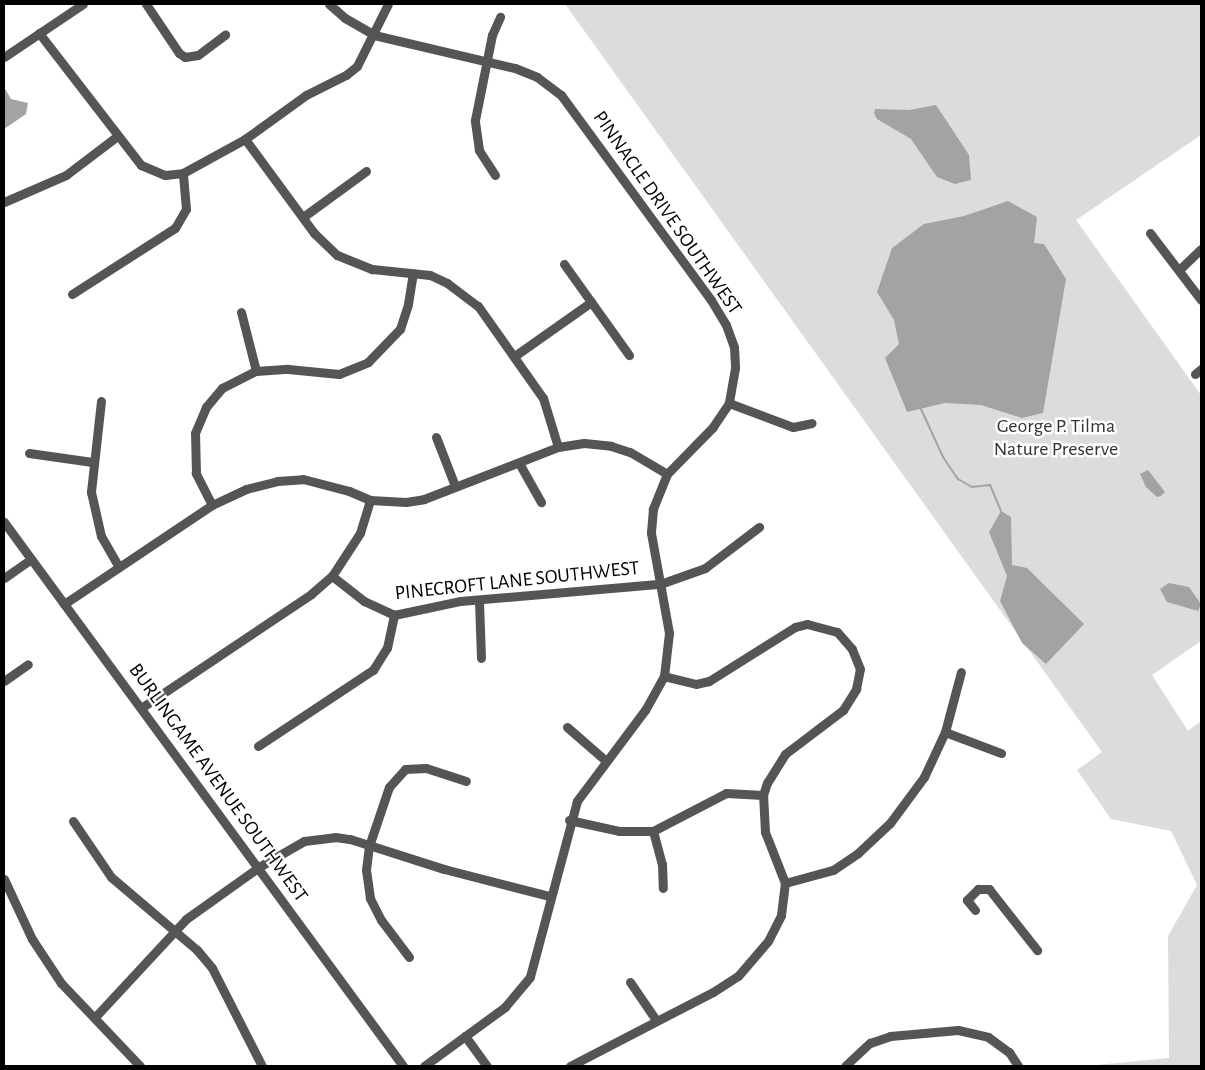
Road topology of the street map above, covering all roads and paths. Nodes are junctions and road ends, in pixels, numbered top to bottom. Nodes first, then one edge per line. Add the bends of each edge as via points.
1 (84, 4) edge
2 (146, 4) edge
3 (329, 4) edge
4 (388, 4) edge
5 (500, 17) dead end
6 (39, 33) junction
7 (225, 35) dead end
8 (374, 35) junction
9 (4, 57) edge
10 (486, 64) junction
11 (116, 137) junction
12 (245, 139) junction
13 (366, 171) dead end
14 (183, 173) junction
15 (495, 175) dead end
16 (4, 202) edge
17 (303, 217) junction
18 (1150, 233) dead end
19 (1201, 249) edge
20 (564, 264) dead end
21 (1179, 270) junction
22 (413, 273) junction
23 (72, 294) dead end
24 (1201, 300) edge
25 (591, 302) junction
26 (241, 312) dead end
27 (516, 355) junction
28 (629, 355) dead end
29 (256, 371) junction
30 (101, 401) dead end
31 (729, 403) junction
32 (812, 423) dead end
33 (436, 437) dead end
34 (558, 447) junction
35 (29, 453) dead end
36 (92, 462) junction
37 (520, 463) junction
38 (667, 474) junction
39 (455, 486) junction
40 (370, 500) junction
41 (541, 502) dead end
42 (212, 505) junction
43 (4, 522) edge
44 (759, 527) dead end
45 (31, 559) junction
46 (119, 567) junction
47 (332, 576) junction
48 (4, 578) edge
49 (660, 584) junction
50 (479, 601) junction
51 (64, 604) junction
52 (394, 615) junction
53 (481, 658) dead end
54 (28, 664) dead end
55 (961, 672) dead end
56 (664, 676) junction
57 (4, 681) edge
58 (141, 708) junction
59 (567, 727) dead end
60 (946, 732) junction
61 (258, 746) dead end
62 (1001, 753) dead end
63 (605, 760) junction
64 (466, 781) dead end
65 (763, 795) junction
66 (569, 820) junction
67 (73, 821) dead end
68 (653, 831) junction
69 (369, 846) junction
70 (259, 867) junction
71 (4, 878) edge
72 (786, 883) junction
73 (662, 888) dead end
74 (549, 896) junction
75 (975, 910) dead end
76 (173, 930) junction
77 (1037, 950) dead end
78 (409, 957) dead end
79 (630, 982) dead end
80 (96, 1016) junction
81 (656, 1020) junction
82 (465, 1036) junction
83 (140, 1066) edge
84 (262, 1066) edge
85 (404, 1066) edge
86 (424, 1066) edge
87 (487, 1066) edge
88 (570, 1066) edge
89 (845, 1066) edge
90 (1018, 1066) edge

1 - 6 street
2 - 7 street via 185,57 198,55
3 - 8 street, PINNACLE DRIVE SOUTHWEST
4 - 8 street
5 - 10 street
6 - 9 street
6 - 11 street
8 - 10 street, PINNACLE DRIVE SOUTHWEST
8 - 12 street via 357,66 346,75 306,95
10 - 15 street via 475,133 479,150
10 - 31 street, PINNACLE DRIVE SOUTHWEST via 515,68 537,77 561,95 711,300 734,347 735,368
11 - 14 street via 141,165 165,175
11 - 16 street via 66,175
12 - 14 street
12 - 17 street
13 - 17 street
14 - 23 street via 186,209 175,228
17 - 22 street via 324,245 337,255 372,269
18 - 21 street
19 - 21 street
20 - 25 street
21 - 24 street
22 - 27 street via 430,275 466,296 478,306
22 - 29 street via 400,329 368,362 339,374 288,369
25 - 27 street
25 - 28 street
26 - 29 street
27 - 34 street via 543,398
29 - 42 street via 222,388 197,424 196,473
30 - 36 street
31 - 32 street via 793,427
31 - 38 street, PINNACLE DRIVE SOUTHWEST via 713,427
33 - 39 street
34 - 37 street
34 - 38 street via 584,443 611,446 645,460
35 - 36 street
36 - 46 street via 94,515 101,536
37 - 39 street
37 - 41 street
38 - 49 street, PINNACLE DRIVE SOUTHWEST via 656,498 652,522
39 - 40 street via 406,502
40 - 42 street via 333,486 289,480 246,489
40 - 47 street via 356,541
42 - 46 street
43 - 45 street, BURLINGAME AVENUE SOUTHWEST
44 - 49 street, PINECROFT LANE SOUTHWEST via 705,568
45 - 48 street
45 - 51 street, BURLINGAME AVENUE SOUTHWEST
46 - 51 street
47 - 52 street, PINECROFT LANE SOUTHWEST via 364,601
47 - 58 street via 311,594
49 - 50 street, PINECROFT LANE SOUTHWEST
49 - 56 street, PINNACLE DRIVE SOUTHWEST via 669,633
50 - 52 street, PINECROFT LANE SOUTHWEST via 460,601
50 - 53 street
51 - 58 street, BURLINGAME AVENUE SOUTHWEST
52 - 61 street via 387,648 373,670
54 - 57 street
55 - 60 street
56 - 63 street, PINNACLE DRIVE SOUTHWEST via 645,710
56 - 65 street via 696,684 709,681 795,627 808,624 827,627 845,640 860,669 853,697 836,716 785,754
58 - 70 street, BURLINGAME AVENUE SOUTHWEST
59 - 63 street
60 - 62 street
60 - 72 street via 924,777 872,841 833,870
63 - 66 street, PINNACLE DRIVE SOUTHWEST via 577,801
64 - 69 street via 426,768 405,769 389,787
65 - 68 street via 726,793
65 - 72 street via 765,832
66 - 68 street via 619,831
66 - 74 street, PINNACLE DRIVE SOUTHWEST
67 - 76 street via 112,877
68 - 73 street via 662,864
69 - 70 street via 334,837 304,841
69 - 74 street
69 - 78 street via 366,870 370,898 381,920
70 - 76 street
70 - 85 street, BURLINGAME AVENUE SOUTHWEST
71 - 80 street via 32,939 49,966
72 - 81 street via 775,930 738,976
74 - 82 street, PINNACLE DRIVE SOUTHWEST via 530,977 504,1007
75 - 77 street via 967,900 978,889 989,889
76 - 80 street
76 - 84 street via 198,950 212,968
79 - 81 street
80 - 83 street
81 - 88 street
82 - 86 street, PINNACLE DRIVE SOUTHWEST
82 - 87 street
89 - 90 street via 870,1043 890,1036 958,1030 988,1036 1009,1052

